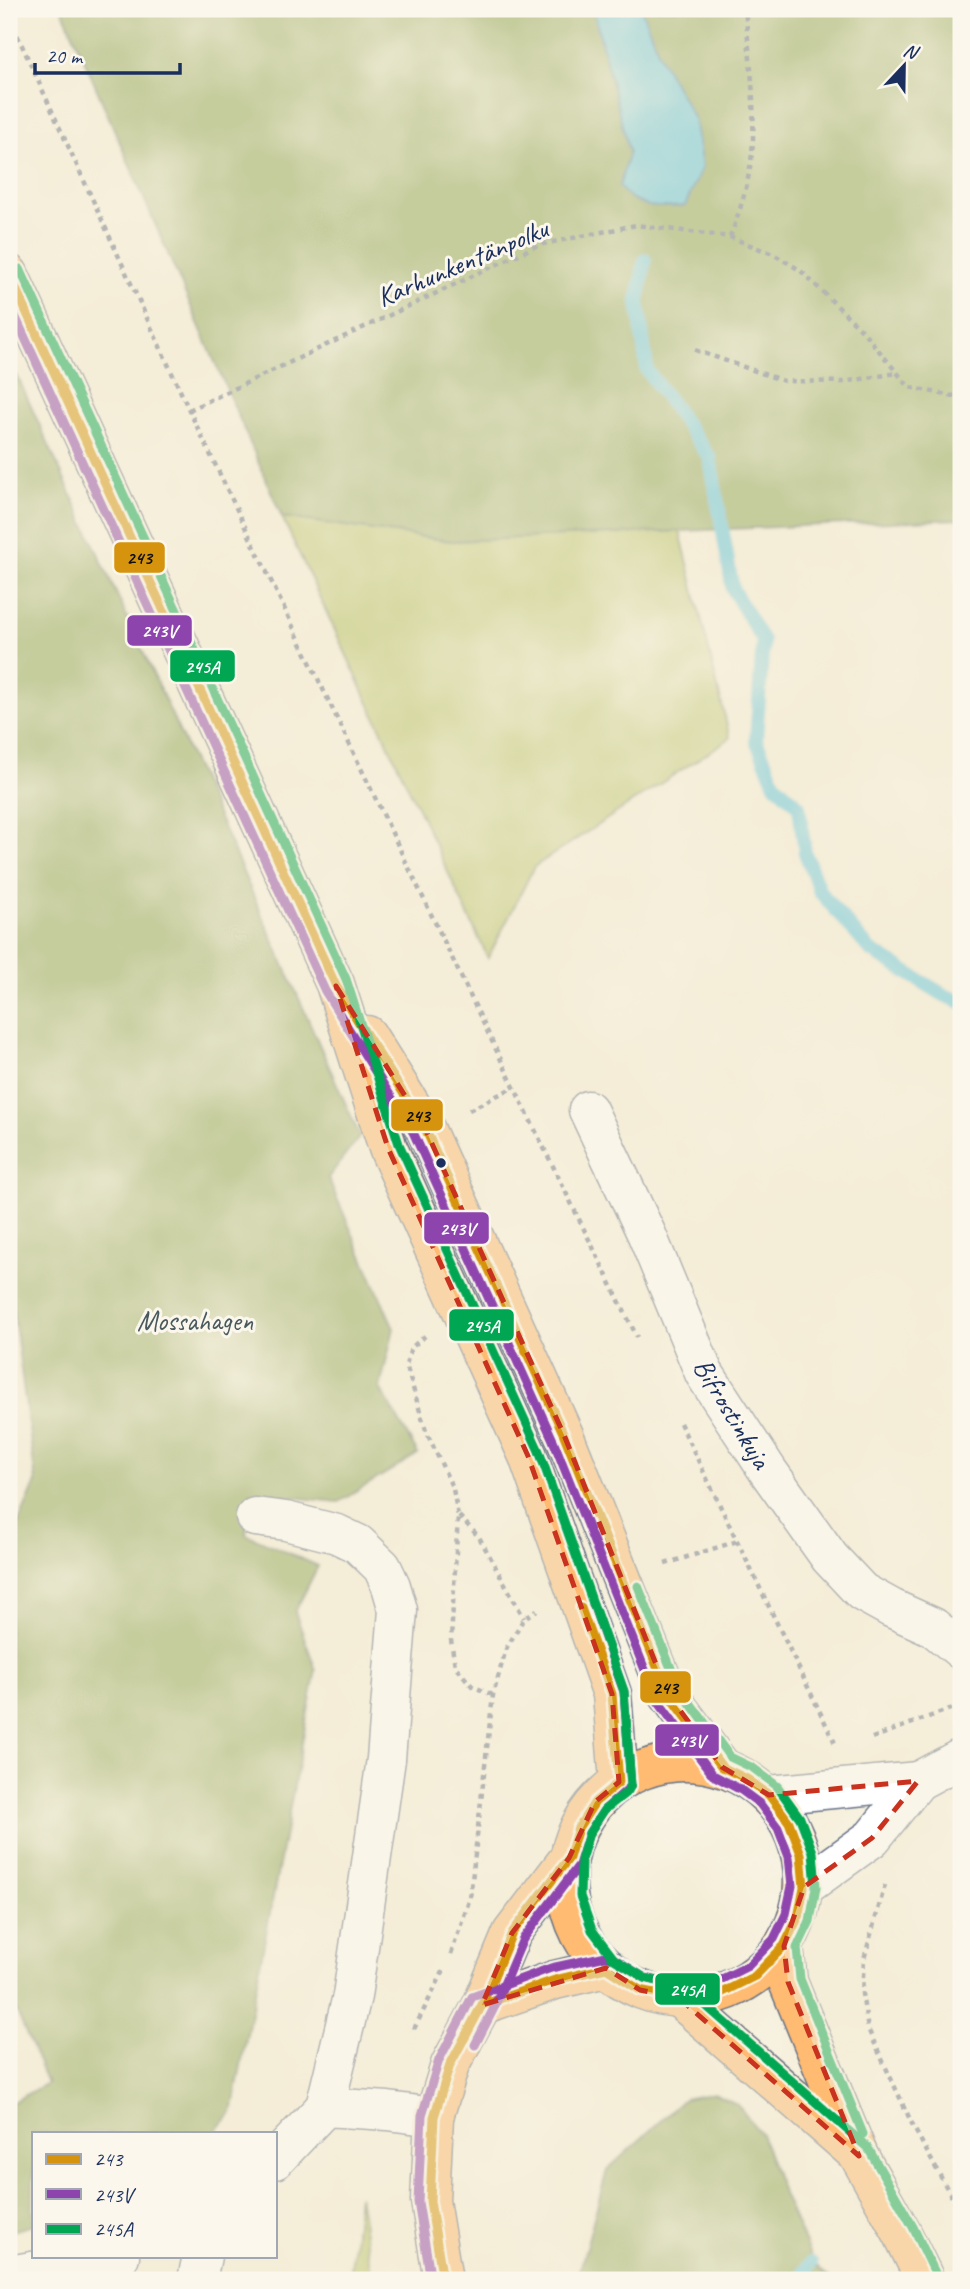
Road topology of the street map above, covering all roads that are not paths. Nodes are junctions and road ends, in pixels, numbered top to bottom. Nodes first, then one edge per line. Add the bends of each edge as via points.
1 (9, 274) edge
2 (336, 986) junction
3 (587, 1110) dead end
4 (254, 1517) dead end
5 (961, 1650) edge
6 (961, 1758) edge
7 (722, 1767) junction
8 (918, 1781) junction
9 (619, 1782) junction
10 (769, 1795) junction
11 (569, 1858) junction
12 (804, 1887) junction
13 (784, 1946) junction
14 (606, 1968) junction
15 (679, 1998) junction
16 (482, 2005) junction
17 (325, 2106) junction
18 (435, 2117) junction
19 (859, 2156) junction
20 (276, 2159) edge
21 (108, 2258) edge
22 (202, 2258) edge
23 (9, 2275) edge
24 (197, 2280) edge
25 (443, 2280) edge
26 (925, 2280) edge

1 - 2 main road
2 - 7 main road via 424,1126 564,1434 668,1694
2 - 9 main road via 388,1148 532,1468 612,1694
3 - 5 street, Bifrostinkuja via 647,1235 704,1373 768,1471 830,1558 862,1592 933,1627
4 - 17 street via 337,1534 358,1544 382,1567 398,1610 386,1759 354,1982
6 - 8 street
7 - 9 main road via 687,1761 663,1764
7 - 10 main road
8 - 10 street
8 - 12 street via 872,1838
9 - 11 main road via 595,1802 578,1828
10 - 12 main road via 789,1822 801,1854
11 - 14 main road via 568,1898 581,1936
11 - 16 main road via 512,1933
12 - 13 main road via 798,1918
13 - 15 main road via 755,1976 719,1994
13 - 19 main road via 788,1982
14 - 15 main road via 640,1990
14 - 16 main road
15 - 19 main road
16 - 18 main road via 450,2065
17 - 18 street
17 - 20 street
18 - 25 main road via 430,2201
19 - 26 main road
21 - 23 street
22 - 24 street

